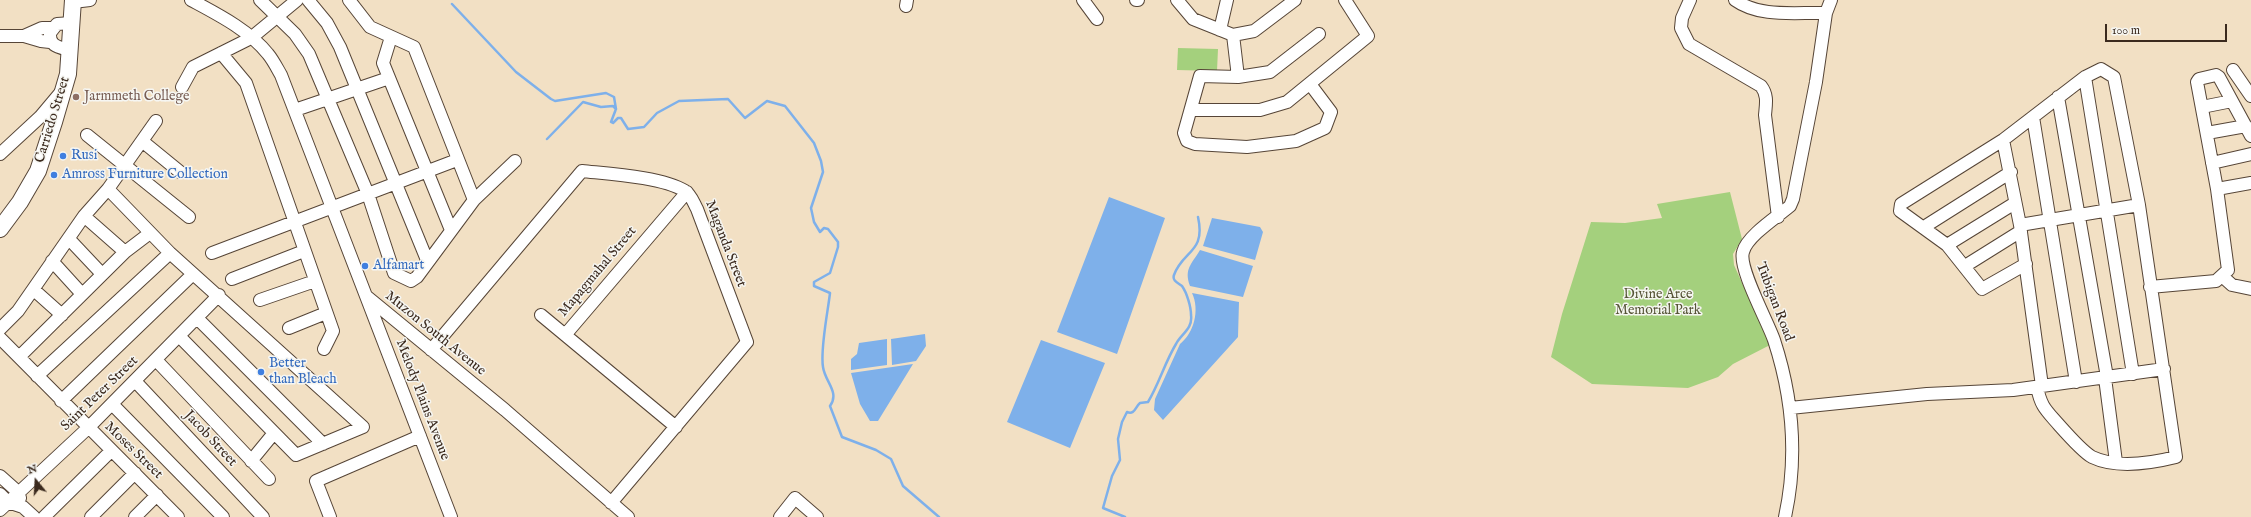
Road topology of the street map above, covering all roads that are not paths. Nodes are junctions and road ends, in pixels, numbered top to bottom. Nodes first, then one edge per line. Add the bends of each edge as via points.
1 (90, 0) edge
2 (191, 0) edge
3 (260, 0) edge
4 (297, 0) edge
5 (308, 0) edge
6 (349, 0) edge
7 (1083, 0) edge
8 (1177, 0) edge
9 (1227, 0) edge
10 (1294, 0) edge
11 (1345, 0) edge
12 (1690, 0) edge
13 (1735, 0) edge
14 (1831, 0) edge
15 (73, 1) edge
16 (1826, 13) junction
17 (278, 16) junction
18 (1097, 19) dead end
19 (72, 23) junction
20 (52, 28) junction
21 (1220, 30) junction
22 (1319, 34) dead end
23 (1233, 35) junction
24 (0, 36) edge
25 (24, 36) junction
26 (391, 37) junction
27 (252, 38) junction
28 (50, 42) junction
29 (69, 50) junction
30 (221, 53) junction
31 (2233, 70) dead end
32 (1238, 76) junction
33 (2085, 77) junction
34 (389, 78) junction
35 (1310, 84) junction
36 (182, 87) dead end
37 (357, 88) junction
38 (64, 89) junction
39 (2251, 96) edge
40 (2058, 97) junction
41 (328, 98) junction
42 (2232, 101) junction
43 (2202, 107) junction
44 (295, 110) junction
45 (1191, 110) junction
46 (2033, 117) junction
47 (156, 120) dead end
48 (2248, 131) edge
49 (2207, 133) junction
50 (87, 135) dead end
51 (2003, 140) junction
52 (142, 141) junction
53 (0, 154) edge
54 (2251, 154) edge
55 (457, 160) junction
56 (515, 161) dead end
57 (2212, 163) junction
58 (124, 166) junction
59 (180, 172) dead end
60 (426, 172) junction
61 (2011, 172) junction
62 (2251, 183) edge
63 (395, 184) junction
64 (108, 189) junction
65 (2216, 189) junction
66 (687, 192) junction
67 (368, 194) junction
68 (474, 200) junction
69 (2015, 203) junction
70 (2139, 205) junction
71 (332, 207) junction
72 (2107, 210) junction
73 (2078, 215) junction
74 (84, 216) junction
75 (189, 217) dead end
76 (1778, 217) junction
77 (2050, 220) junction
78 (294, 222) junction
79 (1924, 227) junction
80 (2020, 228) junction
81 (0, 230) edge
82 (451, 230) junction
83 (150, 233) junction
84 (69, 239) junction
85 (1947, 245) junction
86 (304, 251) junction
87 (125, 252) junction
88 (170, 253) junction
89 (212, 253) dead end
90 (427, 260) junction
91 (52, 262) junction
92 (2026, 264) junction
93 (1965, 266) junction
94 (102, 274) junction
95 (193, 274) junction
96 (2222, 276) junction
97 (232, 279) dead end
98 (315, 281) junction
99 (2150, 287) junction
100 (2251, 289) edge
101 (34, 290) junction
102 (82, 294) junction
103 (219, 295) junction
104 (364, 295) junction
105 (260, 300) dead end
106 (326, 313) junction
107 (62, 315) junction
108 (541, 315) dead end
109 (197, 318) junction
110 (289, 328) dead end
111 (0, 330) edge
112 (565, 334) junction
113 (179, 336) junction
114 (0, 338) edge
115 (324, 349) dead end
116 (431, 350) junction
117 (19, 357) junction
118 (156, 360) junction
119 (2164, 369) junction
120 (2133, 374) junction
121 (37, 376) junction
122 (2106, 378) junction
123 (135, 381) junction
124 (2076, 382) junction
125 (2040, 387) junction
126 (61, 402) junction
127 (112, 404) junction
128 (1790, 408) junction
129 (676, 427) junction
130 (88, 428) junction
131 (274, 433) junction
132 (420, 436) junction
133 (323, 444) junction
134 (111, 451) junction
135 (251, 461) junction
136 (2116, 462) junction
137 (135, 473) junction
138 (0, 476) edge
139 (269, 479) dead end
140 (18, 492) junction
141 (157, 495) junction
142 (3, 502) edge
143 (611, 502) junction
144 (23, 507) junction
145 (34, 517) edge
146 (44, 517) edge
147 (91, 517) edge
148 (135, 517) edge
149 (178, 517) edge
150 (223, 517) edge
151 (263, 517) edge
152 (330, 517) edge
153 (451, 517) edge
154 (628, 517) edge
155 (780, 517) edge
156 (817, 517) edge
157 (1785, 517) edge

1 - 15 street
2 - 27 street, Muzon South Avenue
3 - 17 street
4 - 17 street
5 - 37 street via 327,22
6 - 26 street via 370,27
7 - 18 street
8 - 21 street via 1194,19
9 - 21 street
10 - 23 street via 1254,31
11 - 35 street via 1368,36
12 - 76 street via 1682,18 1681,28 1689,44 1761,86 1765,91 1765,115
13 - 16 street via 1766,12
14 - 16 street, Tubigan Road
15 - 19 main road, Carriedo Street
16 - 76 street, Tubigan Road via 1795,193 1790,206
17 - 27 street
17 - 41 street via 309,54
19 - 20 street via 57,24
19 - 29 main road, Carriedo Street
20 - 25 street via 42,28
20 - 28 street
21 - 23 street
22 - 32 street via 1270,72
23 - 32 street
24 - 25 street
25 - 28 street
26 - 34 street via 383,63
26 - 55 street via 414,48
27 - 30 street
27 - 44 street, Muzon South Avenue via 268,53 281,75
28 - 29 street via 53,46
29 - 38 main road, Carriedo Street
30 - 36 street via 193,67
30 - 78 street via 246,83
31 - 39 street
32 - 45 street via 1200,76
33 - 40 street
33 - 70 street via 2101,69 2114,77
33 - 72 street
34 - 37 street
34 - 60 street
35 - 45 street via 1287,102 1260,110
35 - 45 street via 1331,112 1329,121 1325,128 1296,141 1247,147 1195,144 1187,141 1184,133 1187,116
37 - 41 street
37 - 63 street
38 - 53 street via 40,117
38 - 81 main road, Carriedo Street via 38,172
40 - 46 street
40 - 73 street
41 - 44 street
41 - 67 street
42 - 43 street
42 - 43 street via 2219,77 2216,75 2201,78 2197,82
42 - 48 street
43 - 49 street
44 - 71 street, Muzon South Avenue
46 - 51 street
46 - 77 street
47 - 52 street
48 - 49 street
49 - 57 street
50 - 58 street
51 - 61 street
51 - 79 street via 1901,204 1900,211
52 - 58 street
52 - 59 street
54 - 57 street
55 - 60 street
55 - 68 street
56 - 68 street
57 - 65 street
58 - 64 street
58 - 75 street
60 - 63 street
60 - 82 street
61 - 69 street
61 - 79 street
62 - 65 street
63 - 67 street
63 - 90 street
64 - 74 street
64 - 83 street
65 - 96 street via 2228,270
66 - 112 street, Mapagmahal Street
66 - 116 street, Maganda Street via 669,184 582,171
66 - 129 street, Maganda Street via 697,209 747,342
67 - 71 street
67 - 90 street via 394,273 411,281 417,277
68 - 82 street
69 - 80 street
69 - 85 street
70 - 72 street
70 - 99 street
71 - 78 street
71 - 104 street, Muzon South Avenue
72 - 73 street
72 - 120 street
73 - 77 street
73 - 122 street
74 - 84 street
74 - 87 street
76 - 128 street, Tubigan Road via 1748,242 1742,254 1745,270 1774,339
77 - 80 street
77 - 124 street
78 - 86 street
78 - 89 street
79 - 85 street
80 - 92 street
80 - 93 street
82 - 90 street
83 - 87 street
83 - 88 street
84 - 91 street
84 - 94 street
85 - 93 street
86 - 97 street
86 - 98 street
87 - 94 street
88 - 95 street
88 - 121 street
91 - 101 street
91 - 102 street
92 - 93 street via 1982,290
92 - 125 street
94 - 102 street
95 - 103 street
95 - 126 street
96 - 99 street via 2216,281
96 - 100 street via 2232,285
98 - 105 street
98 - 106 street
99 - 119 street
101 - 107 street
101 - 111 street
102 - 107 street
103 - 109 street, Saint Peter Street
103 - 133 street via 363,427
104 - 116 street, Muzon South Avenue
104 - 132 street, Melody Plains Avenue
106 - 110 street
106 - 115 street via 332,331
107 - 117 street
108 - 112 street
109 - 113 street, Saint Peter Street
109 - 133 street
112 - 129 street, Mapagmahal Street
113 - 118 street, Saint Peter Street
113 - 131 street
114 - 117 street, Moses Street
116 - 143 street, Muzon South Avenue
117 - 121 street, Moses Street
118 - 123 street, Saint Peter Street
118 - 135 street
119 - 120 street
119 - 136 street via 2176,457 2149,464
120 - 122 street
121 - 126 street, Moses Street
122 - 124 street
122 - 136 street
123 - 127 street, Saint Peter Street
123 - 151 street, Jacob Street
124 - 125 street
125 - 128 street via 1927,394
125 - 136 street via 2040,404 2066,433 2092,457
126 - 130 street, Moses Street
127 - 130 street, Saint Peter Street
127 - 150 street
128 - 157 street, Tubigan Road via 1793,440 1791,490
129 - 143 street, Maganda Street
130 - 134 street, Moses Street
130 - 140 street, Saint Peter Street
131 - 133 street via 296,455
131 - 135 street
132 - 152 street via 316,481
132 - 153 street, Melody Plains Avenue
134 - 137 street, Moses Street
134 - 146 street
135 - 139 street
137 - 141 street, Moses Street
137 - 147 street
138 - 140 street
140 - 142 street, Saint Peter Street
140 - 144 street
141 - 148 street
141 - 149 street, Moses Street
142 - 144 street
143 - 154 street, Muzon South Avenue
144 - 145 street
155 - 156 street via 795,498

